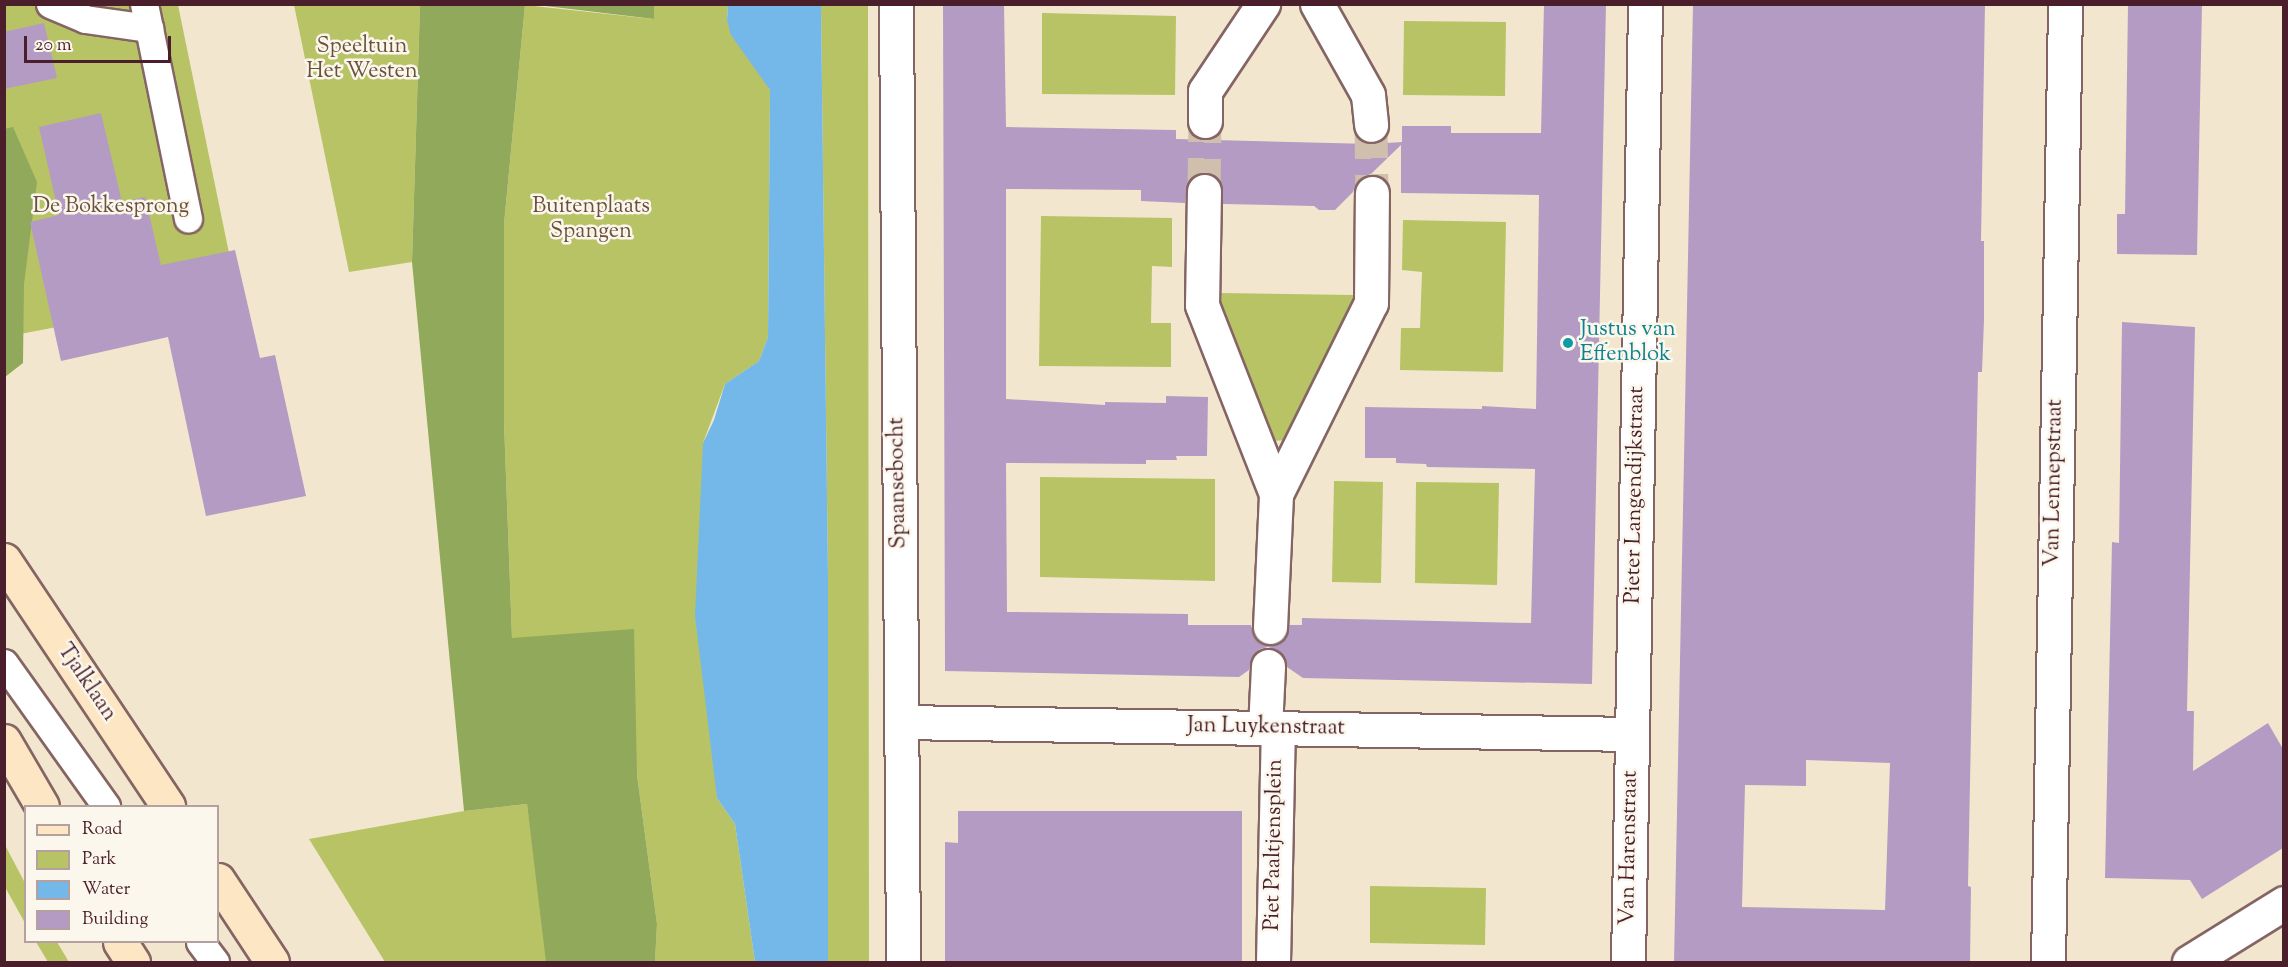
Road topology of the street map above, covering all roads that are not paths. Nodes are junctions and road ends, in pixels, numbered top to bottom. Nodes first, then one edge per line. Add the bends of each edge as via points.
1 (50, 4) edge
2 (896, 4) edge
3 (1263, 4) edge
4 (1317, 4) edge
5 (1645, 4) edge
6 (2065, 4) edge
7 (146, 16) edge
8 (1205, 121) tunnel mouth
9 (1371, 125) tunnel mouth
10 (1204, 191) tunnel mouth
11 (1372, 193) tunnel mouth
12 (188, 219) dead end
13 (1276, 495) junction
14 (4, 560) edge
15 (1270, 627) dead end
16 (4, 663) edge
17 (1268, 666) dead end
18 (902, 722) junction
19 (1271, 728) junction
20 (1632, 734) junction
21 (4, 741) edge
22 (41, 805) edge
23 (105, 805) edge
24 (167, 805) edge
25 (219, 882) edge
26 (2283, 903) edge
27 (121, 943) edge
28 (201, 943) edge
29 (133, 963) edge
30 (215, 963) edge
31 (272, 963) edge
32 (903, 963) edge
33 (1273, 963) edge
34 (1628, 963) edge
35 (2048, 963) edge
36 (2188, 963) edge

1 - 7 lane via 85,19
2 - 18 street, Spaansebocht
3 - 8 street via 1205,91
4 - 9 street via 1368,95
5 - 20 street, Pieter Langendijkstraat
6 - 35 street, Van Lennepstraat
7 - 12 lane
10 - 13 street via 1202,305
11 - 13 street via 1371,303
13 - 15 street
14 - 24 main road, Tjalklaan
16 - 23 lane
17 - 19 street, Piet Paaltjensplein
18 - 19 street, Jan Luykenstraat
18 - 32 street, Spaansebocht
19 - 20 street, Jan Luykenstraat
19 - 33 street, Piet Paaltjensplein
20 - 34 street, Van Harenstraat
21 - 22 main road
25 - 31 main road
26 - 36 street
27 - 29 main road
28 - 30 lane

